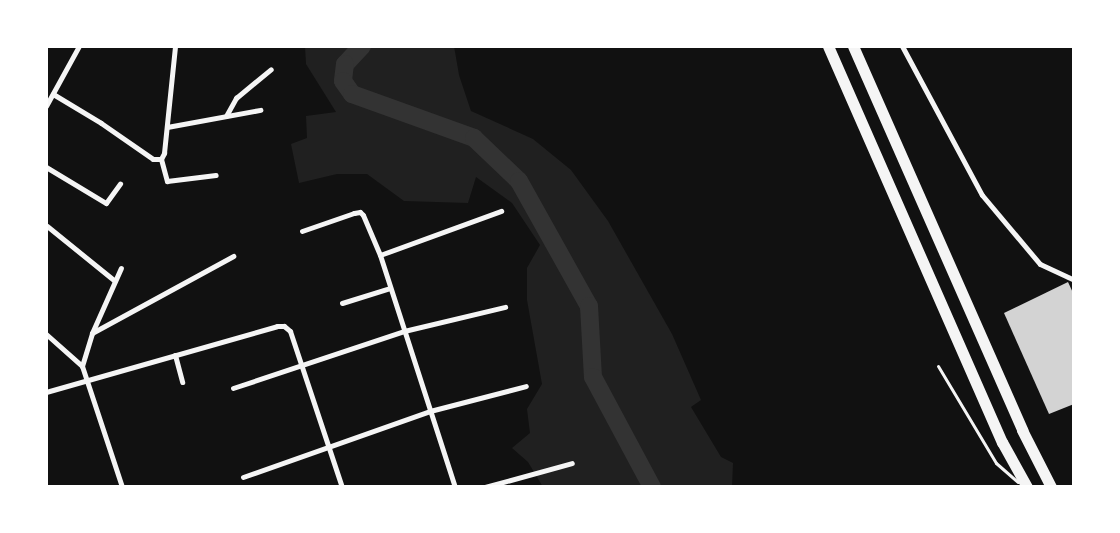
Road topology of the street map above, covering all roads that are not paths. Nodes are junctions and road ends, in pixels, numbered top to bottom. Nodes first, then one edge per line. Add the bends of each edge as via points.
1 (79, 46) edge
2 (175, 46) edge
3 (828, 46) edge
4 (853, 46) edge
5 (902, 46) edge
6 (271, 68) dead end
7 (52, 94) junction
8 (46, 106) edge
9 (260, 110) dead end
10 (226, 116) junction
11 (167, 127) junction
12 (161, 158) junction
13 (46, 167) edge
14 (216, 175) dead end
15 (120, 184) dead end
16 (501, 211) dead end
17 (47, 226) edge
18 (302, 231) dead end
19 (380, 255) junction
20 (233, 256) dead end
21 (121, 268) dead end
22 (1074, 280) edge
23 (115, 281) junction
24 (390, 288) junction
25 (342, 304) dead end
26 (505, 307) dead end
27 (404, 331) junction
28 (92, 333) junction
29 (46, 334) edge
30 (174, 355) junction
31 (301, 365) junction
32 (82, 366) junction
33 (938, 366) dead end
34 (88, 380) junction
35 (182, 382) dead end
36 (526, 386) dead end
37 (233, 388) dead end
38 (46, 392) edge
39 (430, 411) junction
40 (328, 447) junction
41 (572, 463) dead end
42 (244, 477) dead end
43 (122, 487) edge
44 (342, 487) edge
45 (455, 487) edge
46 (485, 487) edge
47 (1026, 487) edge
48 (1052, 487) edge

1 - 7 street
2 - 11 street
3 - 47 highway via 1002,442
4 - 48 highway via 1022,430
5 - 22 street via 982,195 1040,264
6 - 10 street via 236,98
7 - 8 street
7 - 12 street via 154,159
9 - 10 street
10 - 11 street
11 - 12 street
12 - 14 street via 167,181
13 - 15 street via 106,203
16 - 19 street
17 - 23 street
18 - 19 street via 360,212
19 - 24 street
20 - 28 street
21 - 23 street
23 - 28 street
24 - 25 street
24 - 27 street
26 - 27 street
27 - 31 street
27 - 39 street
28 - 32 street
29 - 32 street
30 - 31 street via 277,326 288,328
30 - 34 street
30 - 35 street
31 - 37 street
31 - 40 street
32 - 34 street
33 - 47 lane via 996,463
34 - 38 street
34 - 43 street
36 - 39 street
39 - 40 street
39 - 45 street
40 - 42 street
40 - 44 street
41 - 46 street

